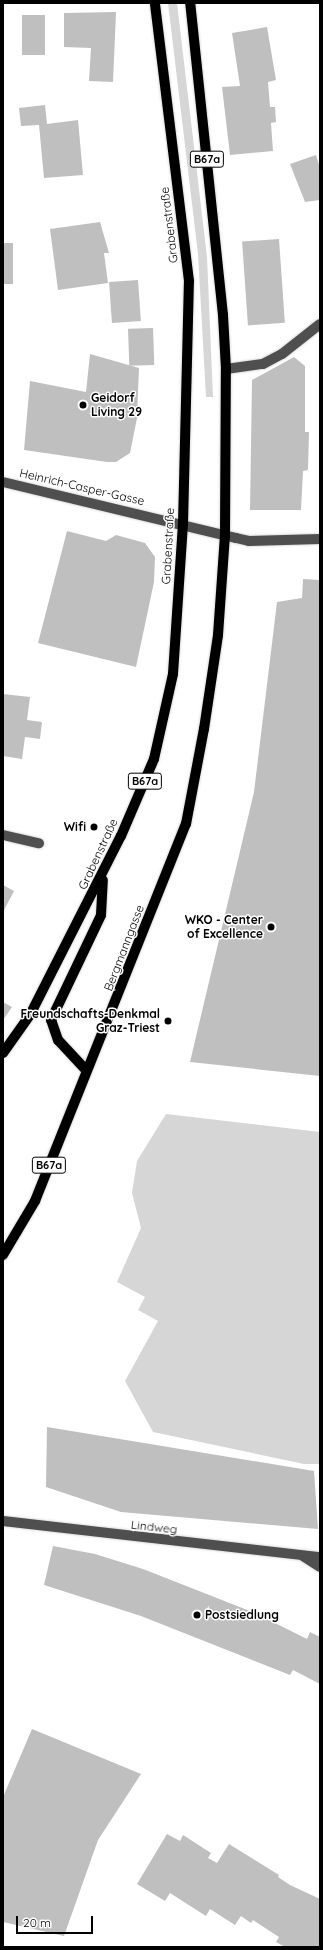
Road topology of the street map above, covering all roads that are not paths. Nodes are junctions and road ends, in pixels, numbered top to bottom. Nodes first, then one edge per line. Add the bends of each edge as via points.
1 (155, 3) edge
2 (190, 3) edge
3 (320, 324) edge
4 (226, 369) junction
5 (3, 482) edge
6 (183, 524) junction
7 (225, 536) junction
8 (320, 538) edge
9 (3, 835) edge
10 (39, 843) dead end
11 (104, 872) junction
12 (3, 1053) edge
13 (86, 1070) junction
14 (3, 1255) edge
15 (3, 1521) edge
16 (303, 1556) junction
17 (320, 1557) edge
18 (320, 1567) edge

1 - 6 main road, Grabenstraße / B67a via 189,281
2 - 4 main road, B67a via 223,315
3 - 4 street via 282,354 263,364
4 - 7 main road, B67a
5 - 6 street, Heinrich-Casper-Gasse
6 - 7 street, Heinrich-Casper-Gasse
6 - 11 main road, Grabenstraße / B67a via 173,674 154,759
7 - 8 street, Heinrich-Casper-Gasse via 249,541
7 - 13 main road, Bergmanngasse / B67a via 218,635 186,824 111,1015
9 - 10 street
11 - 12 main road, Grabenstraße / B67a via 30,1016
11 - 13 main road via 101,915 51,1020 58,1040
13 - 14 main road, Bergmanngasse / B67a via 35,1202
15 - 16 street, Lindweg
16 - 17 street, Lindweg
16 - 18 street, Lindweg

